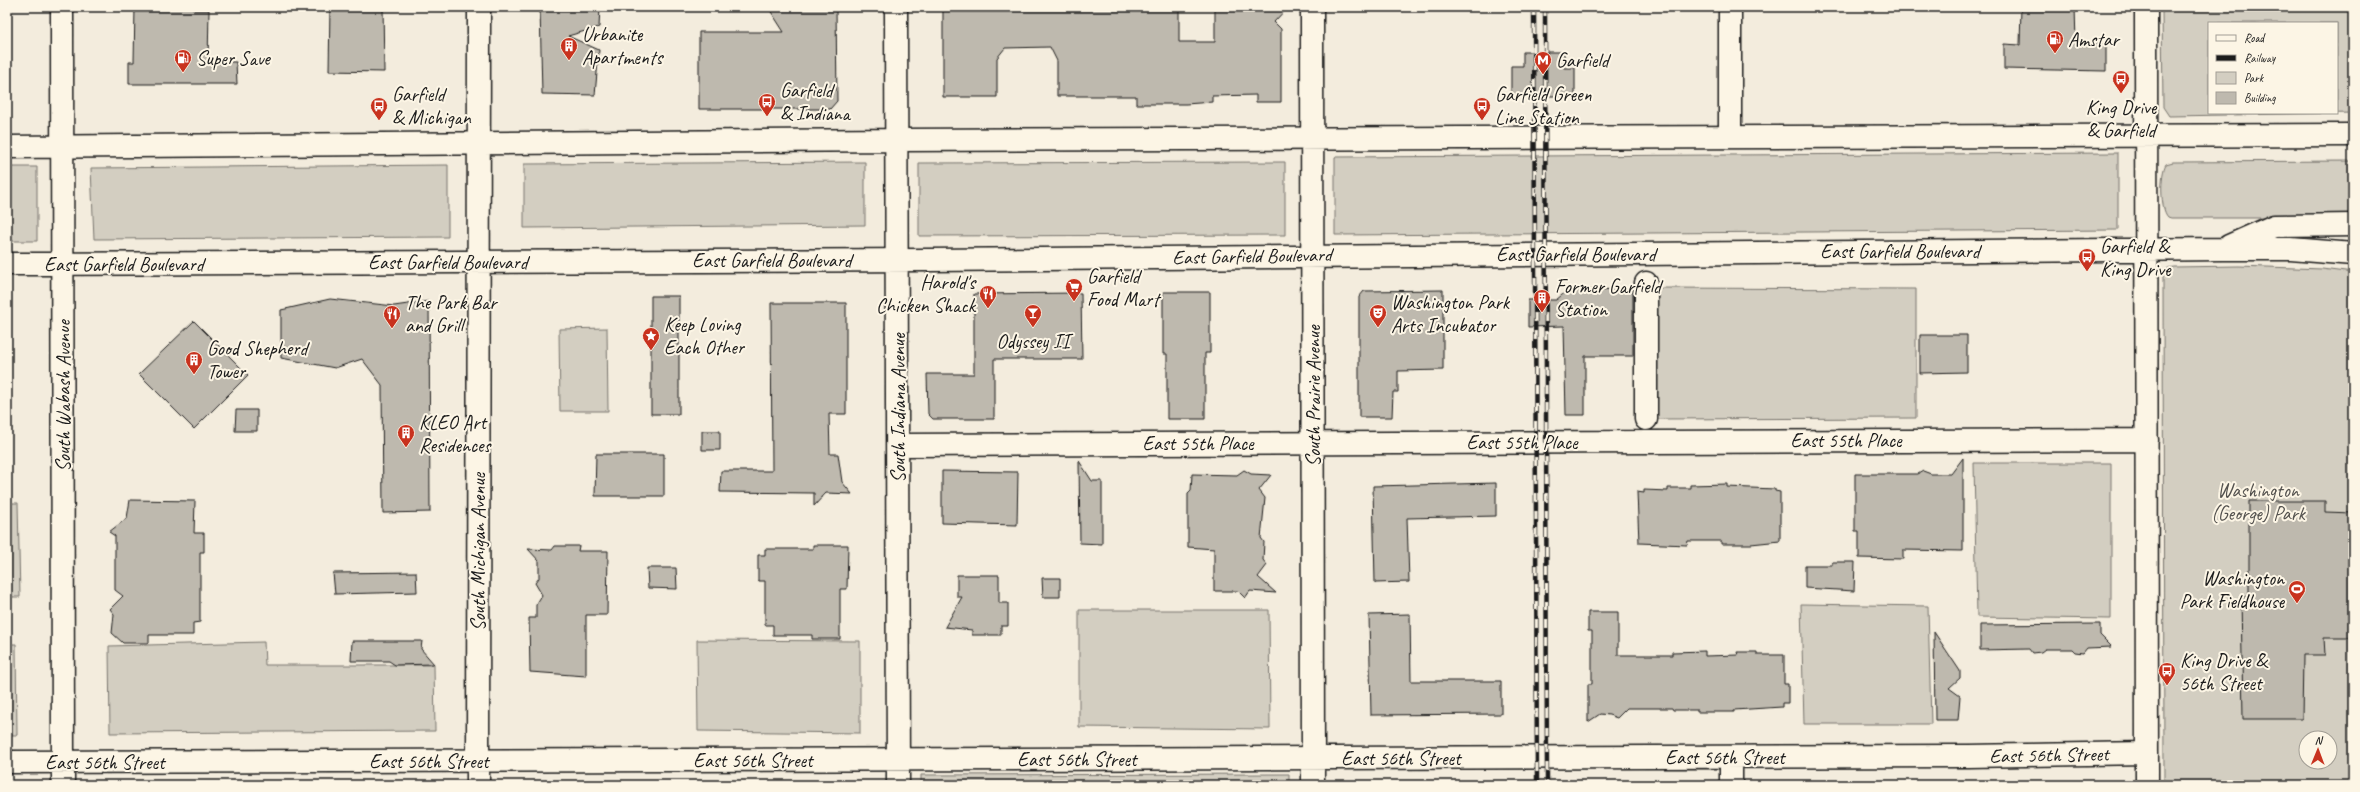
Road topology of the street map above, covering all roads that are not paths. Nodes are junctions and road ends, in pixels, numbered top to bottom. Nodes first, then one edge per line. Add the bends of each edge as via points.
1 (62, 7) edge
2 (479, 7) edge
3 (896, 7) edge
4 (1312, 7) edge
5 (1730, 7) edge
6 (2146, 7) edge
7 (2146, 134) junction
8 (2351, 134) edge
9 (1730, 136) junction
10 (1313, 138) junction
11 (896, 140) junction
12 (480, 143) junction
13 (63, 146) junction
14 (7, 147) edge
15 (2353, 225) edge
16 (2146, 249) junction
17 (2223, 249) junction
18 (2353, 254) edge
19 (1313, 255) junction
20 (897, 260) junction
21 (479, 262) junction
22 (7, 264) edge
23 (63, 264) junction
24 (1646, 284) dead end
25 (1646, 419) dead end
26 (2147, 440) junction
27 (1313, 443) junction
28 (898, 445) junction
29 (2147, 753) junction
30 (1731, 757) junction
31 (1313, 758) junction
32 (898, 759) junction
33 (478, 760) junction
34 (7, 762) edge
35 (63, 762) junction
36 (63, 785) edge
37 (478, 785) edge
38 (898, 785) edge
39 (1313, 785) edge
40 (1731, 785) edge
41 (2147, 785) edge

1 - 13 street, South Wabash Avenue
2 - 12 street, South Michigan Avenue
3 - 11 street, South Indiana Avenue
4 - 10 street, South Prairie Avenue
5 - 9 street
6 - 7 street
7 - 8 street
7 - 9 street
7 - 16 street
9 - 10 street
10 - 11 street
10 - 19 street, South Prairie Avenue
11 - 12 street
11 - 20 street, South Indiana Avenue
12 - 13 street
12 - 21 street, South Michigan Avenue
13 - 14 street
13 - 23 street, South Wabash Avenue
15 - 17 street via 2274,226
16 - 17 street, East Garfield Boulevard
16 - 19 street, East Garfield Boulevard
16 - 26 street
17 - 18 street, East Garfield Boulevard
19 - 20 street, East Garfield Boulevard
19 - 27 street, South Prairie Avenue
20 - 21 street, East Garfield Boulevard
20 - 28 street, South Indiana Avenue
21 - 23 street, East Garfield Boulevard
21 - 33 street, South Michigan Avenue
22 - 23 street, East Garfield Boulevard
23 - 35 street, South Wabash Avenue
24 - 25 street
26 - 27 street, East 55th Place
26 - 29 street
27 - 28 street, East 55th Place
27 - 31 street, South Prairie Avenue
28 - 32 street, South Indiana Avenue
29 - 30 street, East 56th Street
29 - 41 street
30 - 31 street, East 56th Street
30 - 40 street
31 - 32 street, East 56th Street
31 - 39 street, South Prairie Avenue
32 - 33 street, East 56th Street
32 - 38 street, South Indiana Avenue
33 - 35 street, East 56th Street
33 - 37 street, South Michigan Avenue
34 - 35 street, East 56th Street
35 - 36 street, South Wabash Avenue

